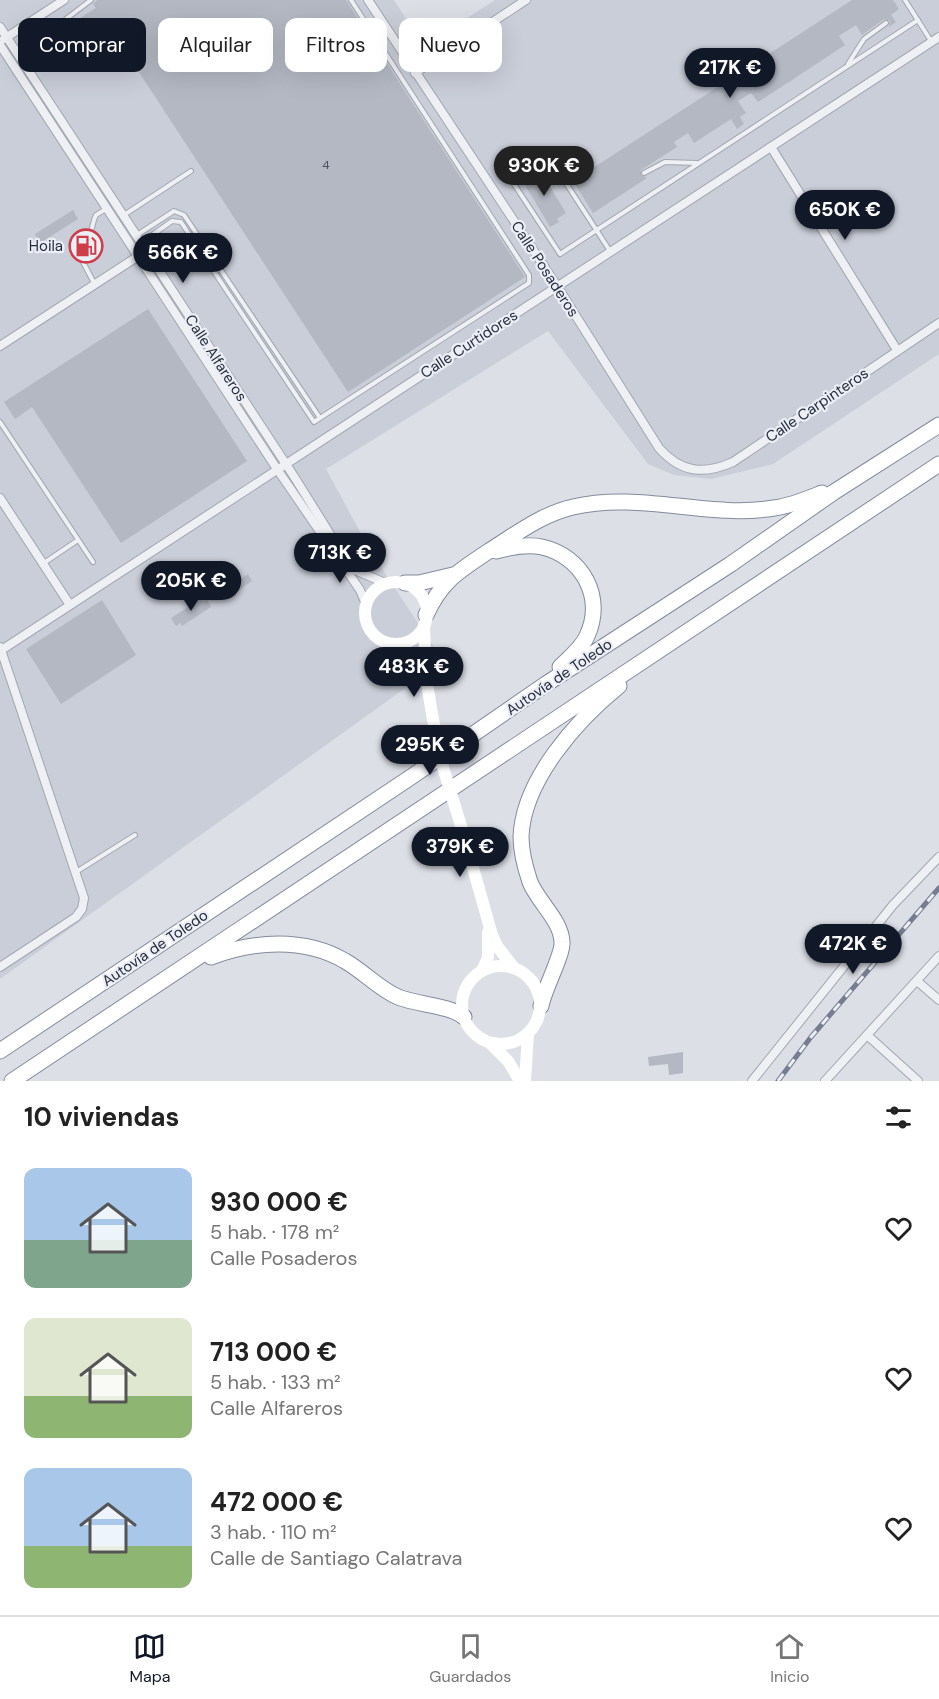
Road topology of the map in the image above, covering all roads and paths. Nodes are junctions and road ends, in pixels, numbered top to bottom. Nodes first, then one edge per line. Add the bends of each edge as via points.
1 (64, 0) edge
2 (91, 0) edge
3 (351, 0) edge
4 (368, 0) edge
5 (526, 0) edge
6 (905, 0) edge
7 (67, 18) edge
8 (918, 20) junction
9 (886, 23) dead end
10 (0, 27) edge
11 (935, 39) edge
12 (2, 42) edge
13 (846, 67) junction
14 (415, 73) junction
15 (771, 147) junction
16 (551, 160) dead end
17 (699, 163) junction
18 (191, 171) dead end
19 (644, 173) dead end
20 (514, 184) dead end
21 (106, 209) junction
22 (122, 216) junction
23 (596, 230) junction
24 (142, 249) junction
25 (611, 251) junction
26 (180, 255) dead end
27 (95, 284) junction
28 (557, 286) junction
29 (939, 323) edge
30 (0, 346) edge
31 (897, 350) junction
32 (320, 418) junction
33 (0, 422) edge
34 (939, 425) edge
35 (286, 463) junction
36 (939, 464) edge
37 (277, 469) junction
38 (689, 469) joint
39 (834, 492) junction
40 (0, 498) edge
41 (78, 540) junction
42 (487, 553) junction
43 (93, 562) dead end
44 (43, 564) junction
45 (453, 575) junction
46 (386, 583) junction
47 (405, 583) junction
48 (366, 604) junction
49 (70, 605) junction
50 (425, 620) junction
51 (389, 643) junction
52 (0, 649) edge
53 (642, 660) junction
54 (426, 677) junction
55 (546, 684) junction
56 (135, 835) dead end
57 (939, 857) edge
58 (76, 873) junction
59 (487, 919) junction
60 (939, 956) edge
61 (185, 966) junction
62 (0, 967) edge
63 (514, 968) junction
64 (482, 971) junction
65 (917, 981) junction
66 (939, 1000) edge
67 (541, 1006) junction
68 (464, 1017) junction
69 (528, 1034) junction
70 (867, 1035) junction
71 (490, 1043) junction
72 (0, 1051) edge
73 (12, 1081) edge
74 (520, 1081) edge
75 (525, 1081) edge
76 (752, 1081) edge
77 (825, 1081) edge
78 (918, 1081) edge

1 - 12 street
2 - 7 lane
3 - 32 lane via 529,275 529,283
4 - 14 street, Calle Posaderos
5 - 14 street
6 - 8 lane
8 - 11 lane
8 - 13 lane
9 - 13 lane via 864,39
10 - 12 street, Calle Alfareros
11 - 15 street, Calle Curtidores
12 - 21 street, Calle Alfareros
12 - 22 street, Calle Alfareros
13 - 17 lane
14 - 28 street, Calle Posaderos
15 - 25 street, Calle Curtidores
15 - 31 street
16 - 23 lane
17 - 19 lane via 665,162
17 - 23 lane
18 - 22 lane
20 - 23 lane via 560,254
21 - 24 street, Calle Alfareros
21 - 27 lane via 96,215 83,262
22 - 24 street, Calle Alfareros
23 - 25 lane
24 - 26 lane via 172,244
24 - 27 street
24 - 32 lane via 172,221 181,222 314,422
24 - 32 lane via 174,211 183,215
24 - 35 street, Calle Alfareros
24 - 37 street, Calle Alfareros
25 - 28 street, Calle Curtidores
27 - 30 street
28 - 35 street, Calle Curtidores
28 - 38 street, Calle Posaderos via 659,448 670,460
29 - 31 street, Calle Carpinteros
31 - 38 street, Calle Carpinteros via 733,462 714,470
33 - 41 lane
34 - 39 highway, Autovía de Toledo
35 - 37 street, Calle Curtidores
35 - 46 street, Calle Alfareros via 355,570
36 - 53 highway, Autovía de Toledo
37 - 48 street, Calle Alfareros
37 - 49 street, Calle Curtidores
39 - 42 highway via 752,510 619,501 574,506 533,522
39 - 55 highway, Autovía de Toledo
40 - 44 street
41 - 43 lane
41 - 44 lane
42 - 45 highway
42 - 55 highway via 525,546 552,550 573,562 588,582 594,608 586,638
44 - 49 street
45 - 47 highway
45 - 50 highway via 440,590
46 - 47 street
46 - 48 street via 370,595
47 - 50 street via 421,595 426,605
48 - 51 street via 365,614 372,632
49 - 52 street, Calle Curtidores
50 - 51 street via 410,640
50 - 54 street
51 - 54 street via 413,657
52 - 58 street
53 - 61 highway, Autovía de Toledo
53 - 67 highway via 637,672 591,710 569,735 538,782 527,809 521,835 523,860 534,892 561,932 562,942
54 - 59 street, bridge via 442,764
55 - 72 highway, Autovía de Toledo
56 - 58 lane
57 - 76 street via 893,905
58 - 62 street via 84,898 76,917
59 - 63 street via 497,946
59 - 64 street via 488,957
60 - 65 street
61 - 68 highway via 246,945 309,947 343,960 395,996 452,1010
61 - 73 highway, Autovía de Toledo
63 - 64 street
63 - 67 street via 535,986
64 - 68 street via 466,987
65 - 66 street
65 - 70 street
67 - 69 street
68 - 71 street via 471,1030
69 - 71 street via 510,1043
69 - 75 street
70 - 77 street
70 - 78 street
71 - 74 street

